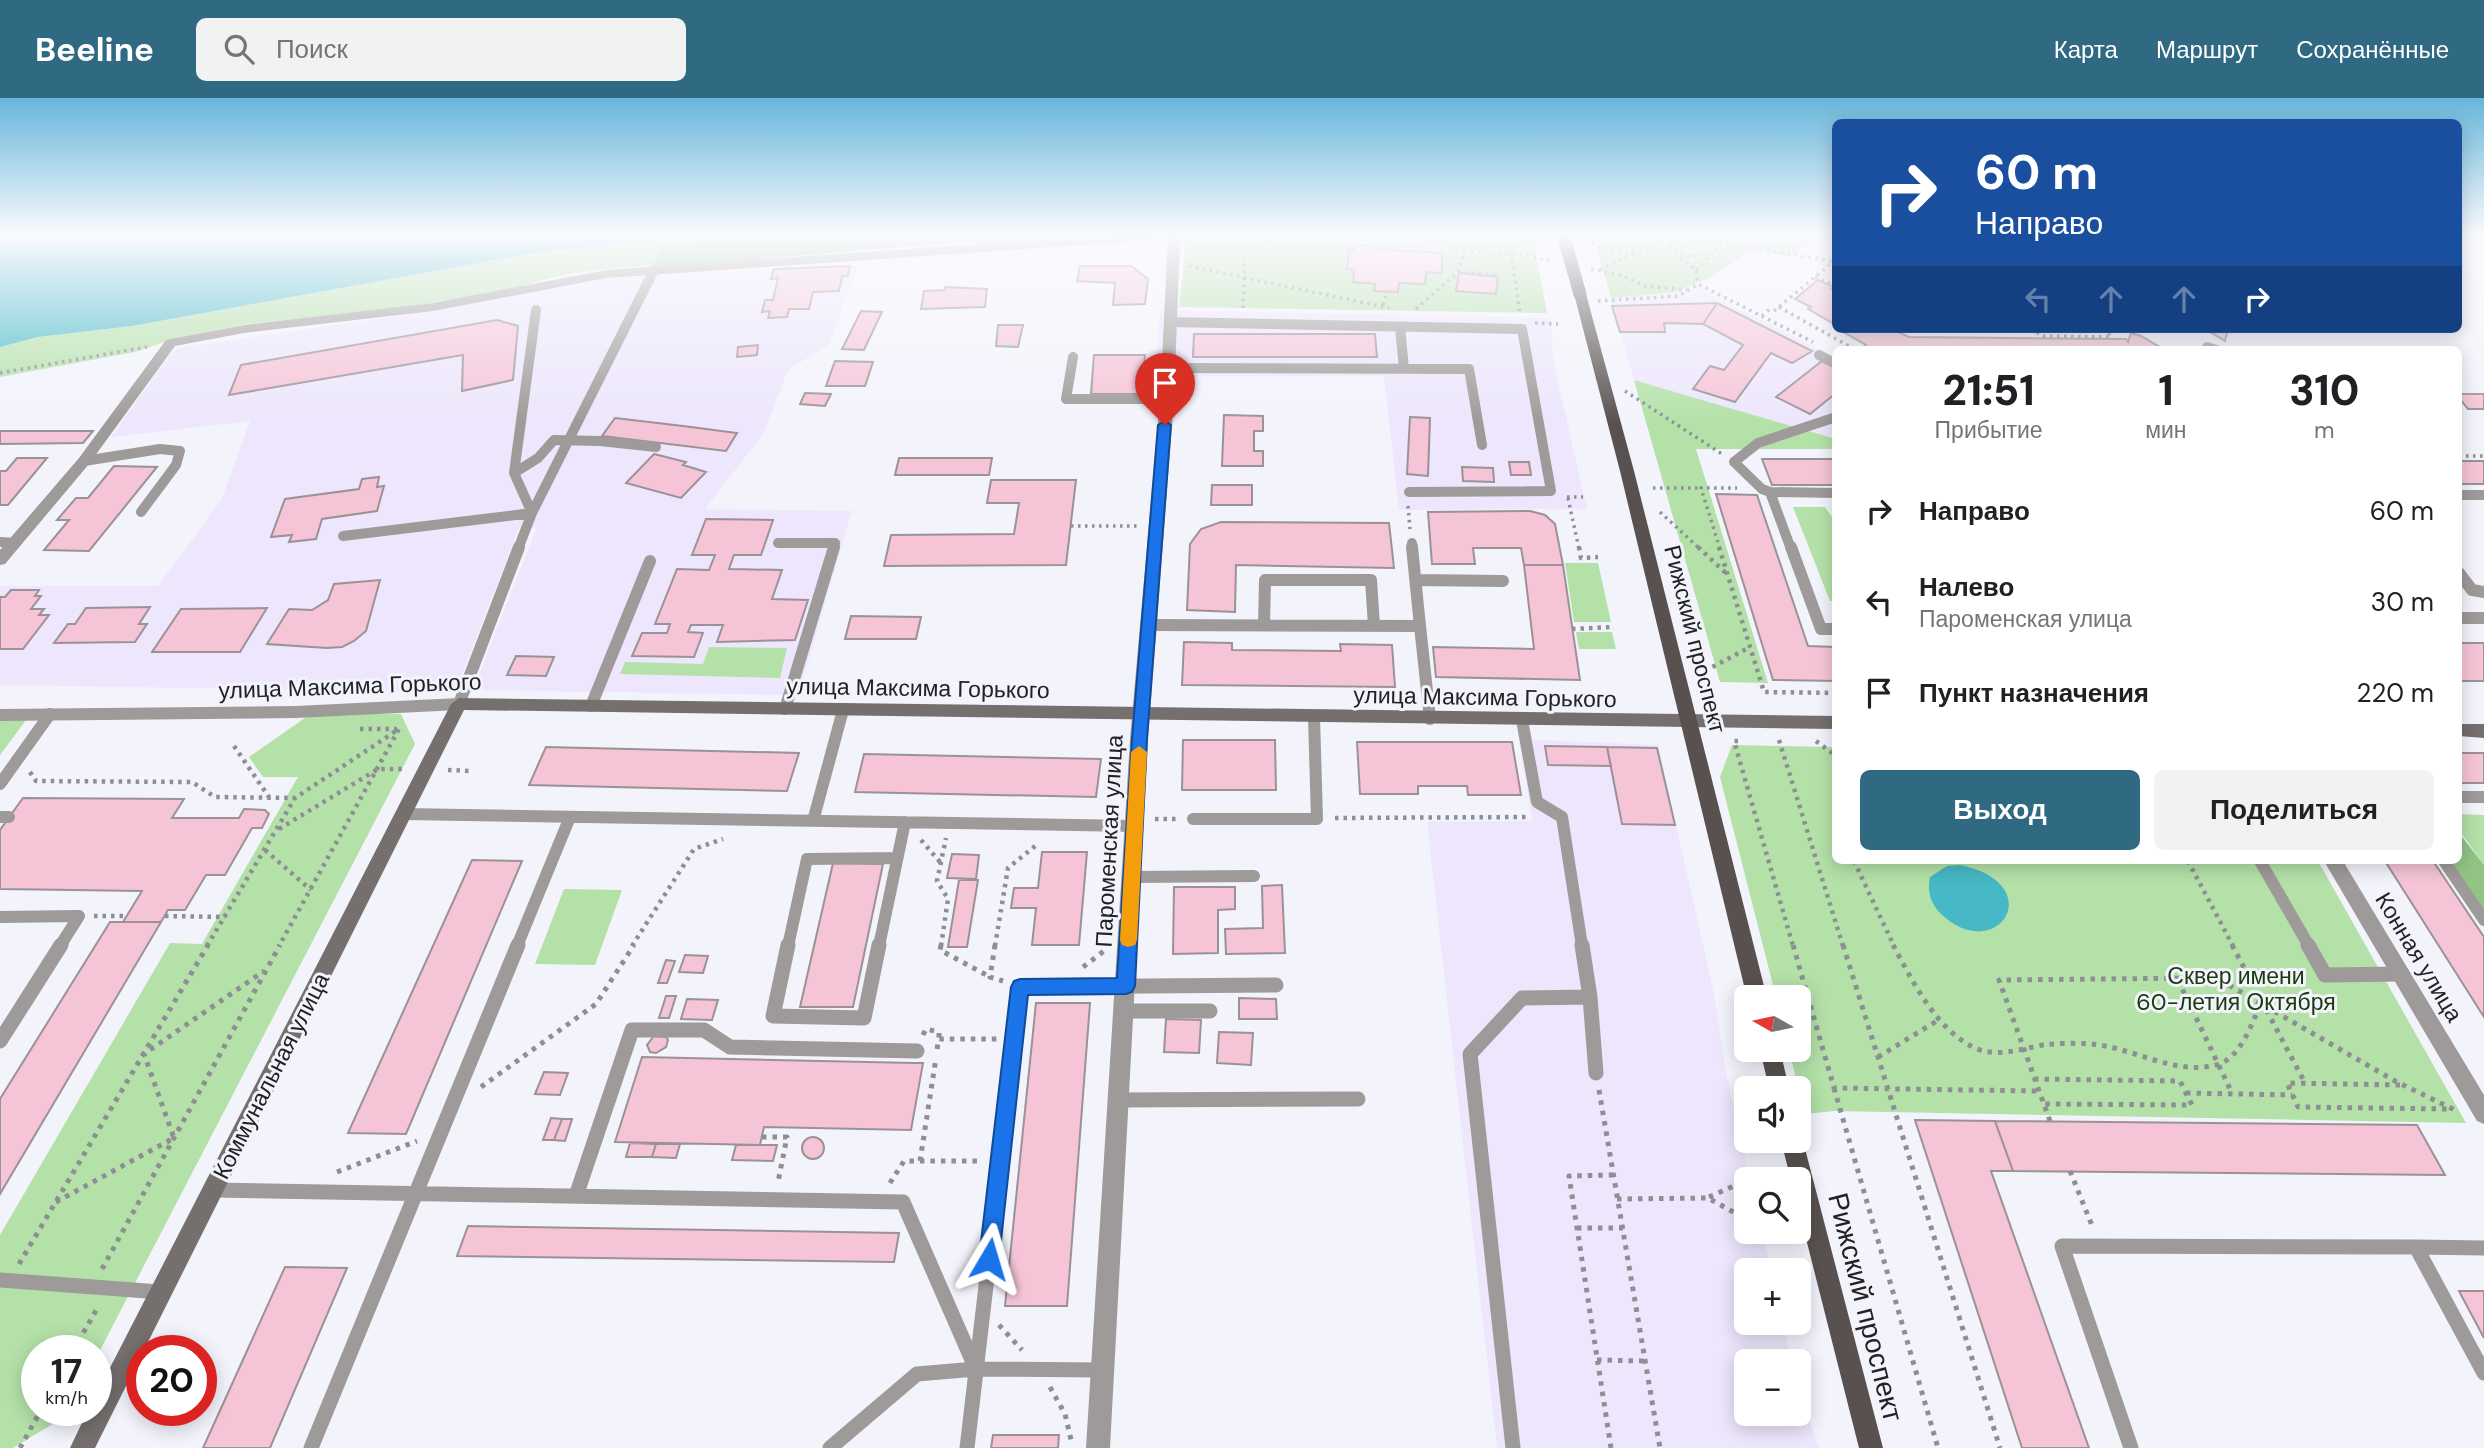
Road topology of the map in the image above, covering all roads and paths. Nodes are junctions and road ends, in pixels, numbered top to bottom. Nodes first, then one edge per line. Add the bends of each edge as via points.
1 (485, 297) edge
2 (641, 297) edge
3 (1171, 297) edge
4 (1243, 297) edge
5 (1343, 297) edge
6 (1385, 297) edge
7 (1430, 297) edge
8 (1520, 297) edge
9 (1581, 297) edge
10 (1665, 297) edge
11 (1724, 297) edge
12 (1791, 297) edge
13 (1597, 302) dead end
14 (1383, 305) junction
15 (1779, 307) junction
16 (536, 310) dead end
17 (1762, 316) junction
18 (1407, 317) junction
19 (1170, 322) junction
20 (1242, 323) junction
21 (1558, 324) dead end
22 (1526, 326) junction
23 (1400, 327) junction
24 (1424, 327) junction
25 (2038, 333) edge
26 (2108, 333) edge
27 (171, 343) junction
28 (1849, 346) edge
29 (1821, 351) joint
30 (1073, 357) dead end
31 (1832, 360) edge
32 (1167, 368) junction
33 (1405, 369) junction
34 (0, 373) edge
35 (1625, 391) dead end
36 (1167, 399) junction
37 (1832, 418) edge
38 (571, 440) junction
39 (1482, 445) dead end
40 (656, 447) dead end
41 (2462, 456) edge
42 (2484, 456) edge
43 (84, 461) junction
44 (1734, 462) junction
45 (514, 474) junction
46 (1653, 488) dead end
47 (1702, 488) junction
48 (1766, 490) junction
49 (1409, 492) joint
50 (1832, 493) edge
51 (2462, 495) edge
52 (2484, 495) edge
53 (1583, 497) dead end
54 (141, 512) dead end
55 (1660, 512) dead end
56 (532, 513) junction
57 (1071, 526) dead end
58 (1156, 527) junction
59 (343, 536) dead end
60 (0, 542) edge
61 (16, 543) junction
62 (778, 543) dead end
63 (1412, 543) joint
64 (1598, 557) dead end
65 (0, 560) edge
66 (650, 561) dead end
67 (2462, 575) edge
68 (1730, 576) junction
69 (1416, 580) junction
70 (1503, 581) dead end
71 (2481, 591) edge
72 (2462, 618) edge
73 (2484, 618) edge
74 (1148, 625) junction
75 (1264, 625) junction
76 (1374, 626) junction
77 (1420, 626) junction
78 (1612, 627) dead end
79 (1572, 629) dead end
80 (1832, 629) edge
81 (1750, 647) junction
82 (1705, 671) dead end
83 (1763, 692) junction
84 (1832, 692) edge
85 (1766, 699) dead end
86 (459, 704) junction
87 (591, 706) junction
88 (785, 709) junction
89 (843, 710) junction
90 (50, 714) junction
91 (1141, 714) junction
92 (0, 715) edge
93 (1314, 717) junction
94 (1430, 719) junction
95 (1522, 720) junction
96 (1688, 722) junction
97 (1832, 723) edge
98 (2462, 730) edge
99 (2484, 730) edge
100 (1768, 740) dead end
101 (1816, 740) dead end
102 (1745, 741) dead end
103 (234, 746) dead end
104 (1832, 753) edge
105 (19, 758) junction
106 (378, 769) junction
107 (0, 784) edge
108 (2462, 797) edge
109 (2484, 797) edge
110 (270, 798) junction
111 (295, 798) junction
112 (404, 814) junction
113 (570, 817) junction
114 (1562, 817) junction
115 (1317, 818) junction
116 (1193, 819) dead end
117 (746, 820) junction
118 (813, 821) junction
119 (905, 822) junction
120 (948, 823) junction
121 (1061, 825) junction
122 (1135, 826) junction
123 (276, 830) junction
124 (265, 850) junction
125 (897, 858) junction
126 (1855, 864) edge
127 (2190, 864) edge
128 (2262, 864) edge
129 (2335, 864) edge
130 (2446, 864) edge
131 (1254, 876) dead end
132 (1132, 877) junction
133 (311, 890) junction
134 (79, 916) junction
135 (126, 916) dead end
136 (164, 916) dead end
137 (0, 917) edge
138 (225, 917) junction
139 (2484, 920) edge
140 (267, 970) junction
141 (2400, 974) junction
142 (2325, 975) junction
143 (990, 977) junction
144 (2252, 979) junction
145 (2178, 980) junction
146 (2219, 980) junction
147 (1276, 985) dead end
148 (1753, 985) edge
149 (1126, 986) junction
150 (1020, 987) junction
151 (1590, 997) junction
152 (2262, 1002) junction
153 (1124, 1011) junction
154 (1210, 1011) dead end
155 (1940, 1019) junction
156 (1014, 1040) junction
157 (0, 1041) edge
158 (2023, 1050) junction
159 (917, 1051) dead end
160 (144, 1054) junction
161 (1878, 1057) junction
162 (2219, 1065) junction
163 (1596, 1073) joint
164 (2034, 1079) junction
165 (2305, 1083) junction
166 (2403, 1085) junction
167 (1834, 1088) junction
168 (1888, 1089) junction
169 (2039, 1091) junction
170 (2186, 1093) junction
171 (2232, 1093) junction
172 (2292, 1095) junction
173 (1358, 1099) dead end
174 (1118, 1100) junction
175 (2043, 1104) junction
176 (2451, 1109) junction
177 (450, 1110) junction
178 (2462, 1114) dead end
179 (2484, 1114) edge
180 (2050, 1121) dead end
181 (441, 1132) junction
182 (762, 1137) dead end
183 (174, 1138) junction
184 (1795, 1153) edge
185 (904, 1161) dead end
186 (920, 1161) junction
187 (1000, 1161) junction
188 (2070, 1171) dead end
189 (1614, 1175) junction
190 (326, 1177) dead end
191 (1734, 1186) edge
192 (214, 1189) junction
193 (415, 1194) junction
194 (576, 1196) junction
195 (1708, 1198) junction
196 (1618, 1199) junction
197 (774, 1200) junction
198 (56, 1203) junction
199 (1734, 1212) edge
200 (1577, 1228) junction
201 (1623, 1228) junction
202 (2100, 1245) junction
203 (2416, 1247) junction
204 (2484, 1248) edge
205 (5, 1280) edge
206 (100, 1287) junction
207 (160, 1292) junction
208 (80, 1335) edge
209 (1597, 1360) junction
210 (1645, 1361) junction
211 (976, 1369) junction
212 (1102, 1370) junction
213 (2484, 1373) edge
214 (32, 1426) edge
215 (20, 1448) edge
216 (82, 1448) edge
217 (311, 1448) edge
218 (830, 1448) edge
219 (967, 1448) edge
220 (1098, 1448) edge
221 (1513, 1448) edge
222 (1611, 1448) edge
223 (1660, 1448) edge
224 (1871, 1448) edge
225 (1938, 1448) edge
226 (2000, 1448) edge
227 (2131, 1448) edge

1 - 27 street via 244,328
2 - 38 lane
3 - 19 street, Пароменская улица
4 - 20 path
5 - 14 path
6 - 14 path
7 - 18 path
8 - 22 path
9 - 96 main road, Рижский проспект, bridge
10 - 13 path
11 - 17 path
12 - 15 path
14 - 18 path
15 - 17 path
15 - 28 path
16 - 45 lane
17 - 29 path
18 - 24 path
19 - 20 lane
19 - 32 street, Пароменская улица
20 - 23 lane
21 - 22 path
22 - 24 lane
22 - 49 lane via 1551,491
23 - 24 lane
23 - 33 lane
25 - 26 path via 2044,337 2110,337
27 - 34 path
27 - 43 street
29 - 31 lane
30 - 36 lane via 1066,398
32 - 33 lane
32 - 36 street, Пароменская улица
33 - 39 lane via 1469,369
35 - 44 path
36 - 58 street, Пароменская улица
37 - 44 lane via 1758,443
38 - 40 lane
38 - 45 lane via 554,440
38 - 56 lane
41 - 42 path
43 - 54 lane via 160,449 180,451 176,466
43 - 61 street
44 - 48 lane
45 - 56 lane
46 - 47 path
47 - 48 path
47 - 68 path
48 - 50 lane
48 - 80 lane via 1821,629
49 - 63 path
51 - 52 lane
53 - 64 path via 1568,498 1581,558
55 - 68 path
56 - 59 lane
56 - 86 lane
57 - 58 path
58 - 74 street, Пароменская улица
60 - 61 lane
61 - 65 street
62 - 88 lane via 835,543
63 - 69 lane
66 - 87 lane
67 - 71 lane
68 - 81 path
69 - 70 lane
69 - 77 lane
72 - 73 lane
74 - 75 lane
74 - 91 street, Пароменская улица
75 - 76 lane
75 - 76 lane via 1265,580 1371,580
76 - 77 lane
77 - 94 lane
78 - 79 path
81 - 82 path
81 - 83 path
83 - 84 path
83 - 85 path
86 - 87 main road, улица Максима Горького
86 - 90 street, улица Максима Горького via 296,712
86 - 112 main road, Коммунальная улица
87 - 88 main road, улица Максима Горького
88 - 89 main road, улица Максима Горького
89 - 91 main road, улица Максима Горького
89 - 118 lane
90 - 92 street, улица Максима Горького
90 - 105 lane
91 - 93 main road, улица Максима Горького
91 - 122 street, Пароменская улица
93 - 94 main road, улица Максима Горького
93 - 115 lane
94 - 95 main road, улица Максима Горького
95 - 96 main road, улица Максима Горького
95 - 114 lane via 1537,802
96 - 97 main road, улица Максима Горького
96 - 148 main road, Рижский проспект
98 - 99 main road
100 - 161 path via 1779,740
101 - 104 path
102 - 167 path via 1734,741
103 - 110 path
105 - 107 lane
105 - 110 path via 36,780 192,782 215,797
106 - 111 path via 399,729
106 - 123 path
106 - 133 path
108 - 109 lane
110 - 111 path
111 - 123 path
112 - 113 lane
112 - 192 main road, Коммунальная улица
113 - 117 lane
113 - 177 lane
114 - 115 path
114 - 151 lane
115 - 116 lane
117 - 118 lane
117 - 177 path via 734,835 694,849 596,1004
118 - 119 lane
119 - 120 lane
119 - 125 lane
120 - 121 lane
120 - 143 path via 937,881 948,899 940,950
121 - 122 lane
121 - 143 path via 1008,869
122 - 132 street, Пароменская улица
123 - 124 path
124 - 133 path
124 - 138 path
125 - 125 lane via 864,1018 773,1016 807,859
126 - 155 path via 1895,951
127 - 144 path
128 - 142 lane
129 - 141 street, Конная улица
130 - 139 lane
131 - 132 lane
132 - 149 street, Пароменская улица
133 - 140 path
134 - 135 path
134 - 137 lane
134 - 157 lane
136 - 138 path
138 - 160 path
140 - 160 path
140 - 183 path
141 - 142 lane
141 - 179 street, Конная улица
142 - 144 path
143 - 150 path
144 - 146 path
144 - 152 path
145 - 146 path
145 - 158 path via 1999,980
145 - 162 path
146 - 152 path
147 - 149 lane
149 - 150 lane
149 - 153 street, Пароменская улица
150 - 156 lane
151 - 163 lane
151 - 221 lane via 1522,998 1470,1054
152 - 162 path via 2234,1056
152 - 165 path
152 - 166 path
153 - 154 lane
153 - 174 street, Пароменская улица
155 - 158 path via 1972,1047 2008,1054
155 - 161 path
156 - 186 path via 939,1039
156 - 187 lane
158 - 162 path via 2096,1044 2180,1065
158 - 164 path
159 - 194 lane via 730,1046 704,1030 632,1030
160 - 183 path
160 - 198 path
161 - 168 path
162 - 171 path
163 - 189 path
164 - 169 path
164 - 170 path via 2180,1081
165 - 166 path
165 - 172 path via 2287,1083
166 - 176 path
167 - 168 path
167 - 225 path
168 - 169 path
168 - 226 path
169 - 175 path
170 - 171 path
170 - 175 path via 2192,1105
171 - 172 path
172 - 176 path via 2298,1107
173 - 174 lane
174 - 212 street, Пароменская улица
175 - 180 path
176 - 178 path
177 - 181 lane
181 - 190 path
181 - 193 lane
182 - 197 path via 787,1137
183 - 198 path
183 - 206 path
184 - 224 main road, Рижский проспект
185 - 186 path
186 - 187 path
187 - 211 lane
188 - 202 path
189 - 196 path
189 - 200 path via 1569,1175
191 - 195 path
192 - 193 lane
192 - 207 main road, Коммунальная улица
193 - 194 lane
193 - 217 lane
194 - 197 lane
195 - 196 path
195 - 199 path
196 - 201 path
197 - 211 lane via 903,1202
198 - 205 path
200 - 201 path
200 - 209 path
201 - 210 path
202 - 203 lane
202 - 227 lane via 2062,1246
203 - 204 lane
203 - 213 lane
205 - 206 lane
206 - 207 lane
206 - 208 path
207 - 216 main road, Коммунальная улица
209 - 210 path
209 - 222 path
210 - 223 path
211 - 212 lane
211 - 218 lane via 917,1374
211 - 219 lane
212 - 220 street, Пароменская улица
214 - 215 path

